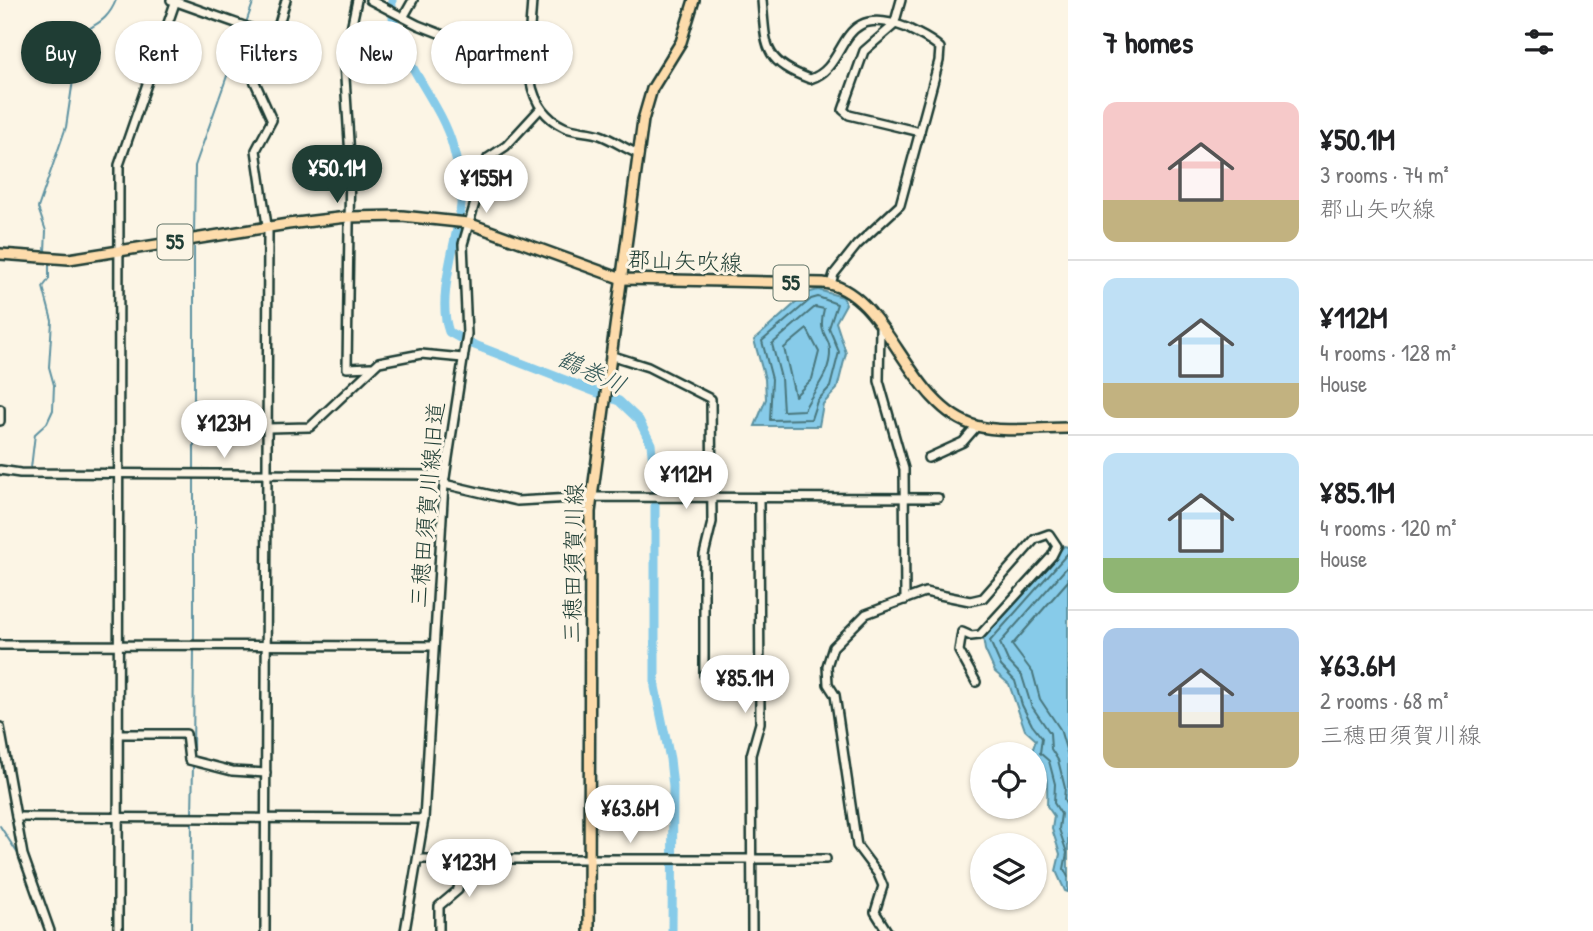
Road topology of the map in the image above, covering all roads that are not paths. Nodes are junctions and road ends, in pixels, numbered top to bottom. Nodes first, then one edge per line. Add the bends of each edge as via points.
1 (286, 0) edge
2 (357, 0) edge
3 (370, 0) edge
4 (413, 0) edge
5 (532, 0) edge
6 (694, 0) edge
7 (762, 0) edge
8 (901, 0) edge
9 (174, 1) edge
10 (404, 16) junction
11 (230, 21) edge
12 (280, 21) edge
13 (531, 21) edge
14 (896, 22) junction
15 (431, 30) edge
16 (256, 84) edge
17 (531, 84) edge
18 (541, 108) junction
19 (919, 132) junction
20 (639, 154) junction
21 (351, 217) junction
22 (460, 222) junction
23 (267, 228) junction
24 (120, 251) junction
25 (0, 254) edge
26 (622, 279) junction
27 (831, 284) junction
28 (880, 328) junction
29 (610, 355) junction
30 (463, 358) junction
31 (371, 367) junction
32 (0, 409) edge
33 (0, 421) edge
34 (977, 426) junction
35 (268, 428) junction
36 (1068, 428) edge
37 (928, 458) dead end
38 (0, 470) edge
39 (119, 474) junction
40 (267, 474) junction
41 (445, 475) junction
42 (444, 484) junction
43 (591, 497) junction
44 (711, 497) junction
45 (759, 498) junction
46 (904, 498) junction
47 (938, 498) dead end
48 (905, 600) junction
49 (0, 645) edge
50 (118, 646) junction
51 (267, 646) junction
52 (434, 646) junction
53 (758, 678) junction
54 (976, 682) dead end
55 (0, 727) edge
56 (118, 734) junction
57 (266, 773) junction
58 (16, 817) junction
59 (118, 818) junction
60 (266, 818) junction
61 (424, 819) junction
62 (418, 859) junction
63 (591, 859) junction
64 (752, 859) junction
65 (826, 859) dead end
66 (461, 860) junction
67 (883, 930) edge
68 (50, 931) edge
69 (118, 931) edge
70 (265, 931) edge
71 (405, 931) edge
72 (439, 931) edge
73 (589, 931) edge
74 (752, 931) edge

1 - 12 street
2 - 21 street via 344,62
3 - 10 street
4 - 10 street
5 - 13 street
6 - 20 main road, 三穂田須賀川線 via 681,42 648,101
7 - 14 street via 767,39 776,62 810,79 823,69 856,22 876,17
8 - 14 street
9 - 11 street
9 - 24 street via 120,156
10 - 15 street
14 - 19 street via 940,48
14 - 19 street via 864,51 843,110
16 - 23 street via 272,120 256,150
17 - 18 street
18 - 20 street via 566,128 601,135
18 - 22 street, 三穂田須賀川線旧道 via 487,161
19 - 27 street via 900,205 857,245
20 - 26 main road, 三穂田須賀川線
21 - 22 main road, 郡山矢吹線 / 55
21 - 23 main road, 郡山矢吹線 / 55
21 - 31 street via 347,368
22 - 26 main road, 郡山矢吹線 / 55
22 - 30 street, 三穂田須賀川線旧道 via 467,334
23 - 24 main road, 郡山矢吹線 / 55
23 - 35 street
24 - 25 main road, 郡山矢吹線 / 55 via 61,260
24 - 39 street
26 - 27 main road, 郡山矢吹線 / 55
26 - 29 main road, 三穂田須賀川線
27 - 28 main road, 郡山矢吹線 / 55 via 860,300
28 - 34 main road, 郡山矢吹線 / 55 via 939,404
28 - 46 street via 879,381 902,453
29 - 43 main road, 三穂田須賀川線
29 - 44 street via 648,367 710,399
30 - 31 street via 416,355
30 - 41 street, 三穂田須賀川線旧道
31 - 35 street via 310,427
32 - 33 street
34 - 36 main road, 郡山矢吹線 / 55
34 - 37 street via 963,442
35 - 40 street
38 - 39 street
39 - 40 street
39 - 50 street
40 - 41 street
40 - 51 street
41 - 42 street, 三穂田須賀川線旧道
42 - 43 street via 507,500
42 - 52 street, 三穂田須賀川線旧道
43 - 44 street
43 - 63 main road, 三穂田須賀川線
44 - 45 street
44 - 53 street via 712,526 704,555 704,675
45 - 46 street
45 - 53 street
46 - 47 street
46 - 48 street
48 - 54 street via 925,592 970,601 983,598 1035,538 1044,534 1053,538 1057,546 1052,556 980,635 962,632 959,651
48 - 67 street via 866,614 836,642 827,666 857,846 882,880 883,892 875,912
49 - 50 street
50 - 51 street
50 - 56 street
51 - 52 street
51 - 57 street
52 - 61 street, 三穂田須賀川線旧道
53 - 64 street via 760,730 751,755
55 - 58 street
56 - 57 street via 186,734 189,760 232,771
56 - 59 street
57 - 60 street
58 - 59 street
58 - 68 street via 26,866
59 - 60 street
59 - 69 street
60 - 61 street
60 - 70 street
61 - 62 street, 三穂田須賀川線旧道
62 - 66 street
62 - 71 street, 三穂田須賀川線旧道
63 - 64 street
63 - 66 street
63 - 73 main road, 三穂田須賀川線
64 - 65 street
64 - 74 street
66 - 72 street via 458,890 439,906

